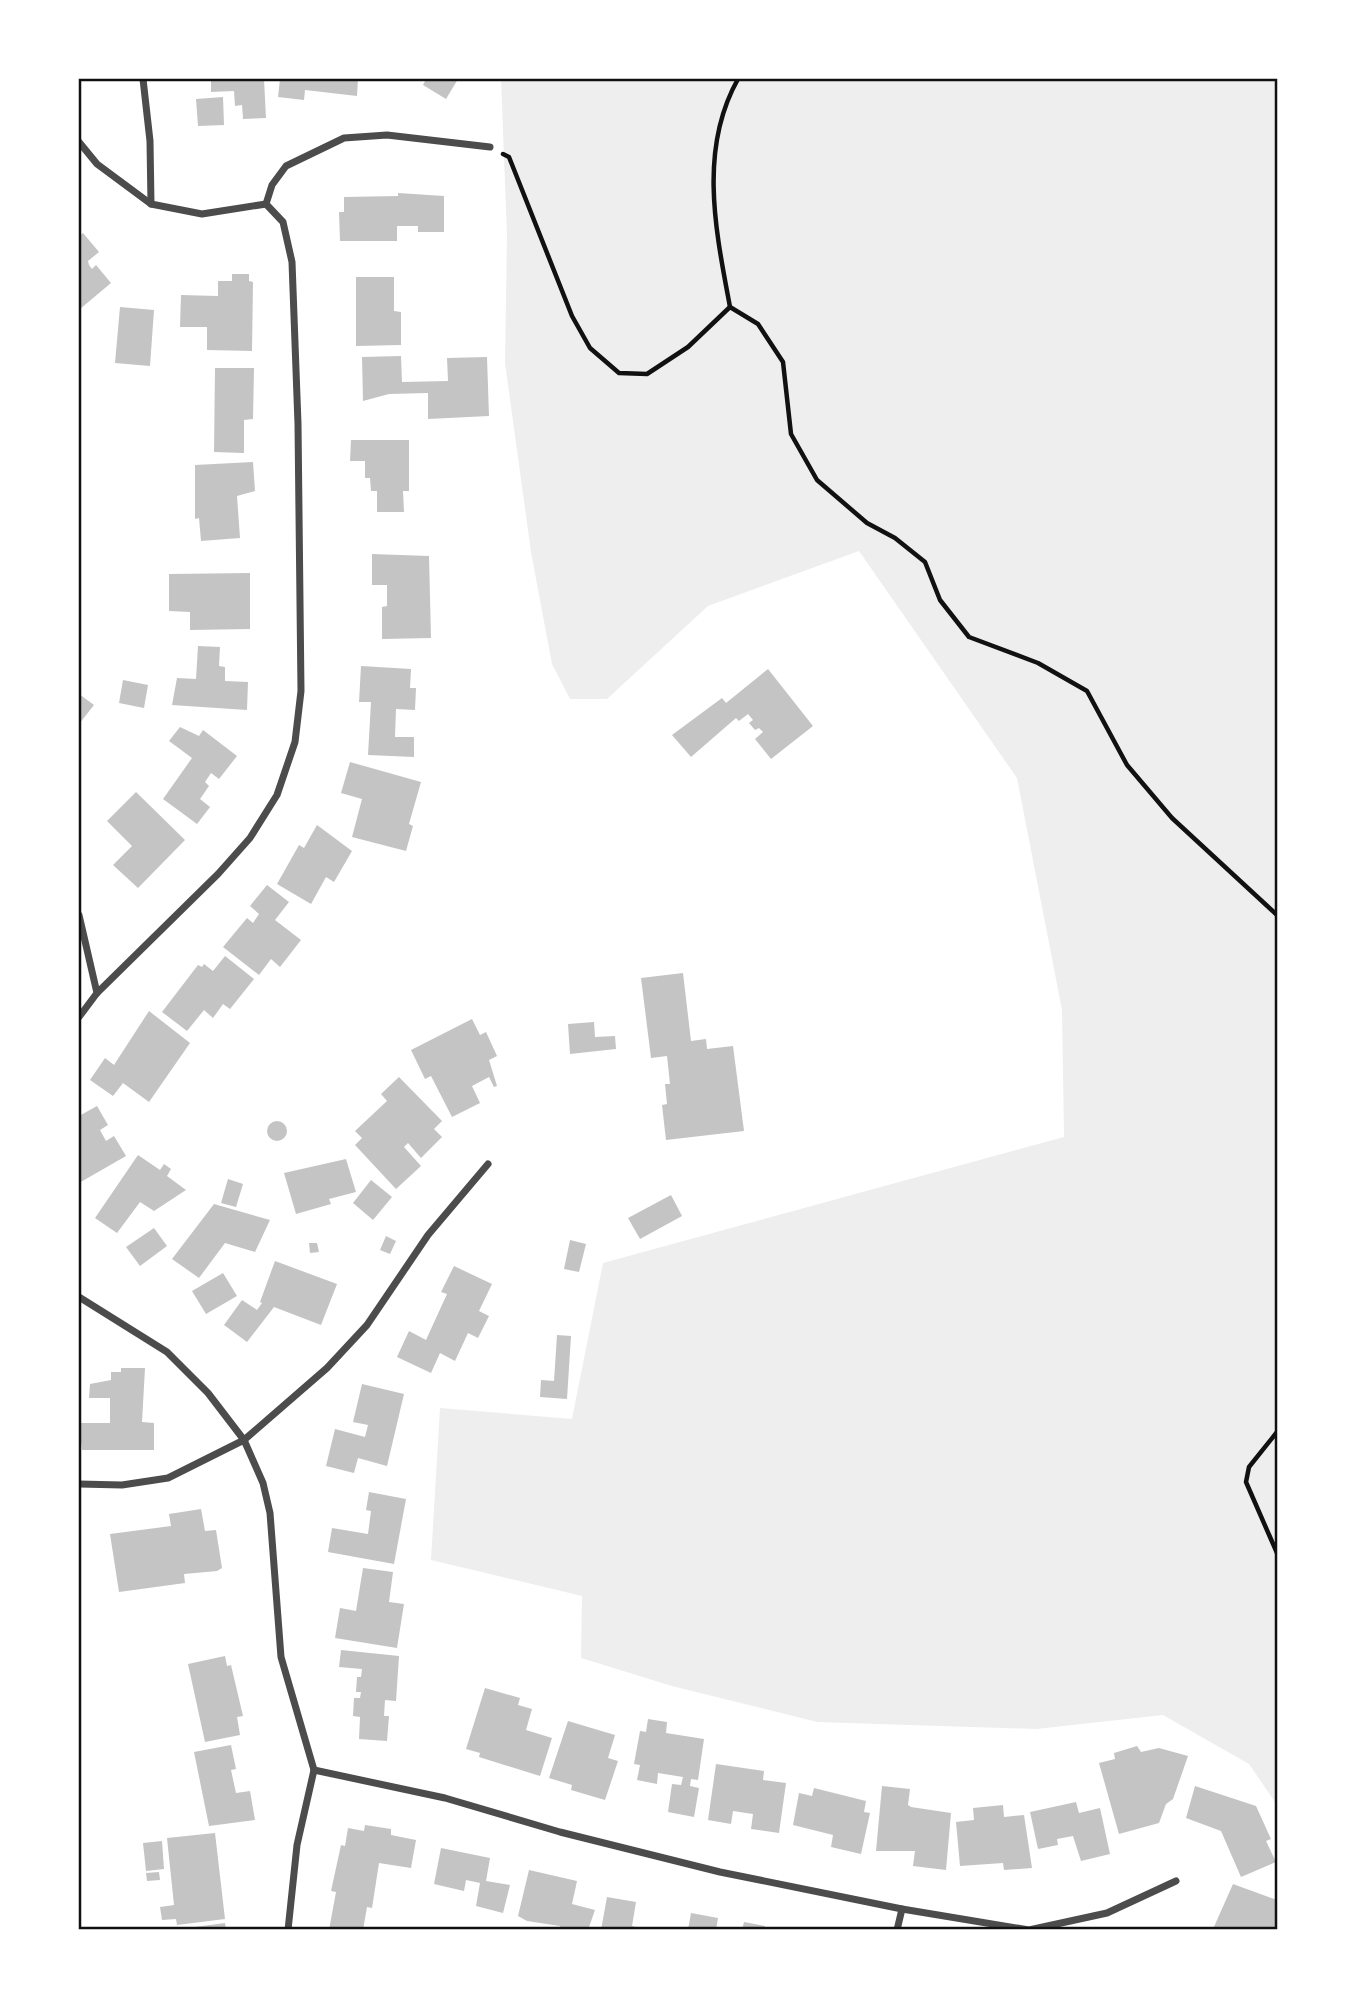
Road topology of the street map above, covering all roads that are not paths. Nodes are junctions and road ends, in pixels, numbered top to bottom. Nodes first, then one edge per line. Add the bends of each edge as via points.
1 (143, 79) edge
2 (79, 142) edge
3 (490, 147) road end
4 (151, 204) junction
5 (266, 204) junction
6 (79, 915) edge
7 (97, 993) junction
8 (79, 1017) edge
9 (488, 1164) dead end
10 (79, 1297) edge
11 (244, 1440) junction
12 (79, 1484) edge
13 (314, 1770) junction
14 (1176, 1881) dead end
15 (902, 1909) junction
16 (288, 1930) edge
17 (897, 1930) edge

1 - 4 street
2 - 4 street via 97,164
3 - 5 street via 387,135 344,138 286,166 272,185
4 - 5 street via 202,214
5 - 7 street via 283,222 292,262 301,691 295,742 277,795 250,838
6 - 7 street
7 - 8 street
9 - 11 street via 428,1235 367,1325 327,1368
10 - 11 street via 167,1352 208,1393
11 - 12 street via 168,1478 122,1485
11 - 13 street via 270,1513 281,1657
13 - 15 street via 445,1798 720,1872
13 - 16 street via 297,1845
14 - 15 street via 1107,1913 1028,1930
15 - 17 street

